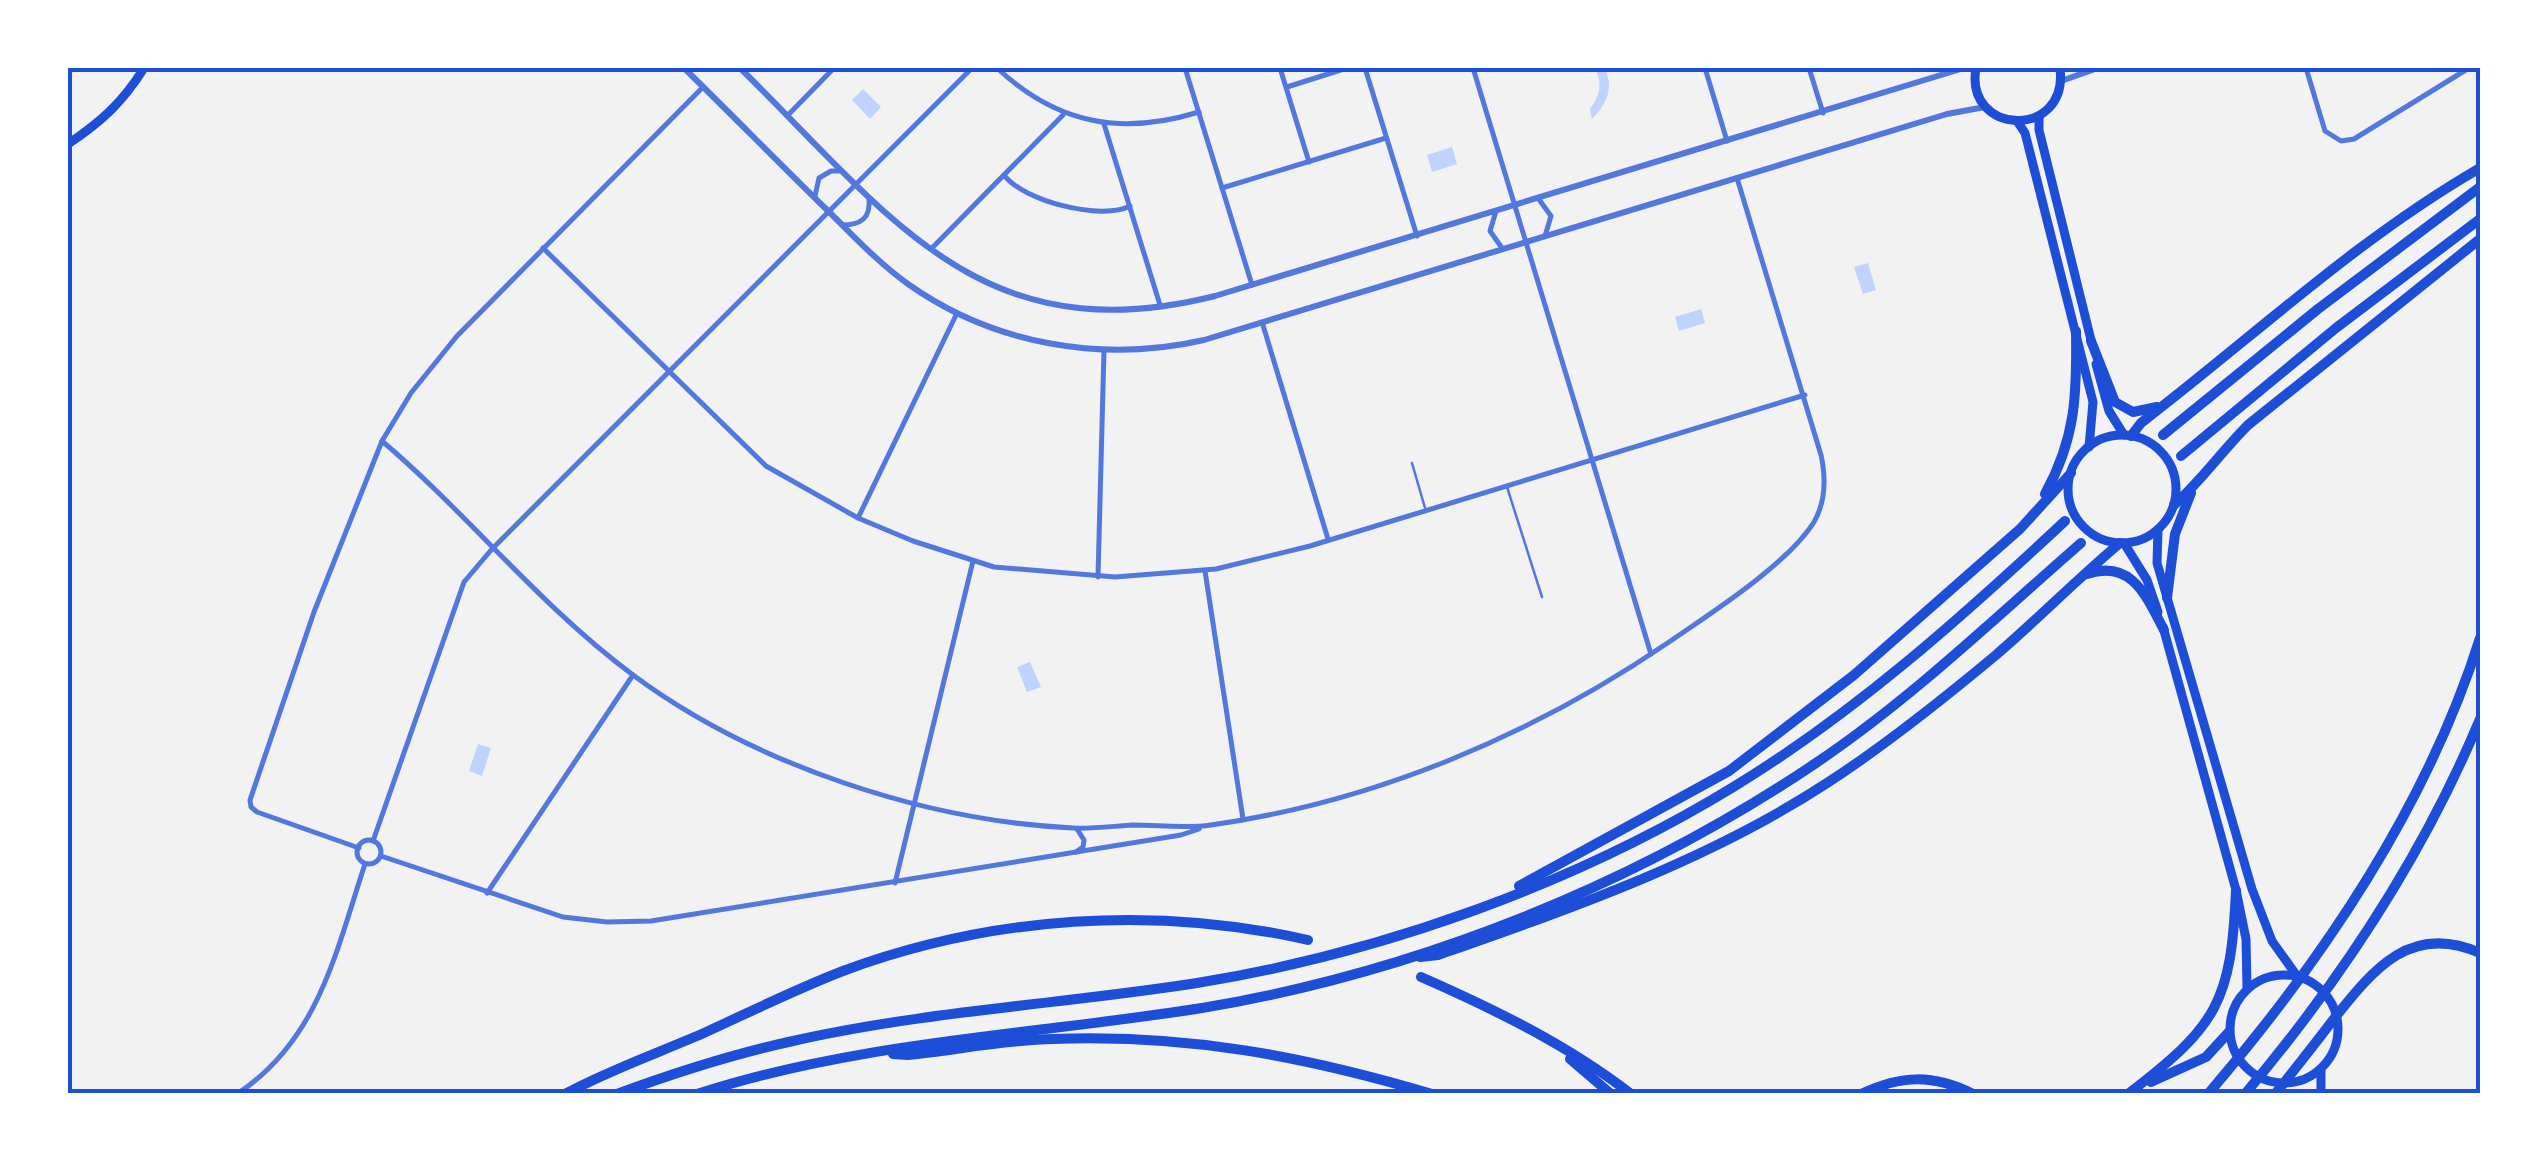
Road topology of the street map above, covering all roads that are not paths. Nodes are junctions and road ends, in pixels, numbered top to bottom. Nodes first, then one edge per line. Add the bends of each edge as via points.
1 (144, 68) edge
2 (684, 68) edge
3 (740, 68) edge
4 (834, 68) edge
5 (972, 68) edge
6 (997, 68) edge
7 (1185, 68) edge
8 (1280, 68) edge
9 (1347, 68) edge
10 (1365, 68) edge
11 (1473, 68) edge
12 (1705, 68) edge
13 (1809, 68) edge
14 (1964, 68) edge
15 (1976, 68) edge
16 (2060, 68) edge
17 (2098, 68) edge
18 (2306, 68) edge
19 (2469, 68) edge
20 (2061, 81) junction
21 (703, 87) junction
22 (1287, 88) junction
23 (1985, 107) junction
24 (1199, 112) junction
25 (1823, 113) junction
26 (788, 115) junction
27 (1063, 115) junction
28 (2038, 116) junction
29 (2017, 122) junction
30 (1103, 123) junction
31 (1386, 138) junction
32 (1727, 141) junction
33 (68, 144) edge
34 (1309, 162) junction
35 (2480, 168) edge
36 (844, 171) junction
37 (1004, 175) junction
38 (1737, 178) junction
39 (856, 182) junction
40 (2480, 186) edge
41 (1222, 188) junction
42 (868, 194) junction
43 (815, 198) junction
44 (1538, 198) junction
45 (1514, 205) junction
46 (1130, 206) junction
47 (828, 211) junction
48 (1496, 211) junction
49 (2480, 219) edge
50 (842, 225) junction
51 (1418, 236) junction
52 (1545, 236) junction
53 (2480, 239) edge
54 (1526, 242) junction
55 (543, 248) junction
56 (1502, 248) junction
57 (928, 250) junction
58 (1252, 285) junction
59 (1162, 308) junction
60 (957, 312) junction
61 (1262, 321) junction
62 (2076, 332) junction
63 (2091, 341) junction
64 (1104, 350) junction
65 (668, 372) junction
66 (1805, 395) junction
67 (2167, 403) junction
68 (2163, 435) dead end
69 (2128, 436) junction
70 (382, 441) junction
71 (2089, 446) junction
72 (2181, 456) dead end
73 (1591, 461) junction
74 (1412, 464) dead end
75 (2071, 473) junction
76 (1506, 485) junction
77 (2192, 488) junction
78 (2039, 506) junction
79 (2174, 506) junction
80 (1426, 510) junction
81 (858, 518) junction
82 (2065, 521) dead end
83 (2158, 530) junction
84 (1328, 539) junction
85 (2081, 543) dead end
86 (2122, 543) junction
87 (492, 549) junction
88 (973, 562) junction
89 (1205, 571) junction
90 (2081, 576) junction
91 (1098, 577) junction
92 (1542, 597) dead end
93 (2167, 598) junction
94 (2164, 630) junction
95 (2480, 638) edge
96 (1651, 654) junction
97 (633, 675) junction
98 (2480, 719) edge
99 (916, 804) junction
100 (1243, 819) junction
101 (1206, 826) junction
102 (1075, 828) junction
103 (372, 841) junction
104 (358, 848) junction
105 (1074, 854) junction
106 (380, 856) junction
107 (366, 864) junction
108 (895, 883) junction
109 (2236, 890) junction
110 (487, 893) junction
111 (1494, 901) junction
112 (1308, 940) dead end
113 (2480, 952) edge
114 (1399, 960) junction
115 (2297, 976) junction
116 (1421, 977) dead end
117 (2248, 988) junction
118 (2229, 1032) junction
119 (1547, 1040) junction
120 (872, 1052) junction
121 (2321, 1069) junction
122 (1382, 1079) junction
123 (2277, 1088) edge
124 (237, 1094) edge
125 (565, 1094) edge
126 (617, 1094) edge
127 (696, 1094) edge
128 (1416, 1094) edge
129 (1432, 1094) edge
130 (1611, 1094) edge
131 (1631, 1094) edge
132 (1860, 1094) edge
133 (1974, 1094) edge
134 (2130, 1094) edge
135 (2208, 1094) edge
136 (2246, 1094) edge
137 (2287, 1094) edge
138 (2320, 1094) edge

1 - 33 main road via 118,106
2 - 21 street
3 - 26 street
4 - 26 street
5 - 39 street
6 - 27 street
7 - 24 street
8 - 22 street
9 - 22 street
10 - 31 street
11 - 45 street
12 - 32 street
13 - 25 street
14 - 25 street
15 - 23 main road via 1975,86
16 - 20 main road
17 - 20 street
18 - 19 street via 2325,131 2341,141
20 - 28 main road via 2050,107
21 - 43 street
21 - 55 street
22 - 34 street
23 - 29 main road
23 - 38 street
24 - 30 street via 1149,124
24 - 41 street
25 - 32 street
26 - 36 street
27 - 30 street
27 - 37 street
28 - 29 main road
28 - 63 main road
29 - 62 main road
30 - 46 street
31 - 34 street
31 - 51 street
32 - 44 street
34 - 41 street
35 - 67 highway via 2393,222
36 - 39 street
36 - 43 street via 824,174
37 - 46 street via 1068,207 1110,212
37 - 57 street
38 - 52 street
38 - 66 street
39 - 42 street
39 - 47 street
40 - 68 highway
41 - 58 street
42 - 50 street via 865,220
42 - 57 street
43 - 47 street
44 - 45 street
44 - 52 street via 1551,216
45 - 48 street
45 - 54 street
46 - 59 street
47 - 50 street
47 - 65 street
48 - 51 street
48 - 56 street via 1490,231
49 - 72 highway
50 - 60 street via 884,266
51 - 58 street
52 - 54 street
53 - 77 highway via 2248,425
54 - 56 street
54 - 73 street
55 - 65 street
55 - 70 street via 456,336
56 - 61 street
57 - 59 street via 1026,299 1104,312
58 - 59 street
60 - 64 street via 1037,342
60 - 81 street
61 - 64 street via 1169,348
61 - 84 street
62 - 71 main road via 2093,402
62 - 78 highway via 2071,435
63 - 67 highway via 2124,410
63 - 69 main road via 2109,411
64 - 91 street
65 - 81 street via 766,466
65 - 87 street
66 - 73 street
66 - 96 street via 1825,474 1813,523 1741,590
67 - 69 highway
69 - 71 main road
69 - 79 main road via 2145,440 2172,468
70 - 87 street
70 - 104 street via 250,800 256,812
71 - 75 main road
73 - 76 street
73 - 96 street
74 - 80 lane
75 - 78 highway
75 - 86 main road via 2071,506 2083,526
76 - 80 street
76 - 92 lane
77 - 79 highway
77 - 93 highway via 2175,534
78 - 111 highway via 1854,675 1729,771
79 - 83 main road
80 - 84 street
81 - 88 street
82 - 111 highway via 1865,697 1736,786 1604,859
83 - 86 main road
83 - 93 main road via 2157,563
84 - 89 street
85 - 114 highway via 1879,716 1750,805 1556,904
86 - 90 highway
86 - 94 main road via 2147,580
87 - 97 street
87 - 103 street via 464,582
88 - 91 street
88 - 99 street
89 - 91 street
89 - 100 street
90 - 94 highway via 2098,570 2132,576
90 - 114 highway via 1894,736 1755,825 1616,891 1438,955
93 - 115 main road via 2252,889 2272,940
94 - 109 main road
95 - 135 highway via 2406,810 2329,938
96 - 100 street via 1469,752 1367,789
97 - 99 street via 778,756
97 - 110 street
98 - 136 highway via 2416,851 2352,956
99 - 102 street
99 - 108 street
100 - 101 street
101 - 102 street
101 - 105 street
102 - 105 street via 1084,840
103 - 104 street
103 - 106 street
104 - 107 street
105 - 108 street
106 - 107 street
106 - 110 street
107 - 124 street via 312,1012 282,1057
108 - 110 street via 651,921 563,916
109 - 117 main road
109 - 134 highway via 2231,962 2207,1023
111 - 126 highway via 1313,959 1198,983 793,1041
112 - 125 highway via 1172,920 987,932 842,971
113 - 123 highway via 2446,943 2418,945 2391,958
114 - 120 highway via 1203,1008
115 - 117 main road via 2276,975
115 - 121 main road via 2326,995 2336,1013 2338,1038
116 - 119 highway
117 - 118 main road via 2233,1008
118 - 123 main road via 2246,1068
118 - 134 highway via 2206,1057
119 - 130 highway
119 - 131 highway
120 - 122 highway via 908,1055 1048,1039 1174,1041 1273,1052
120 - 127 highway
121 - 123 main road
121 - 138 main road
122 - 128 highway
122 - 129 highway
123 - 137 main road
132 - 133 highway via 1917,1077

